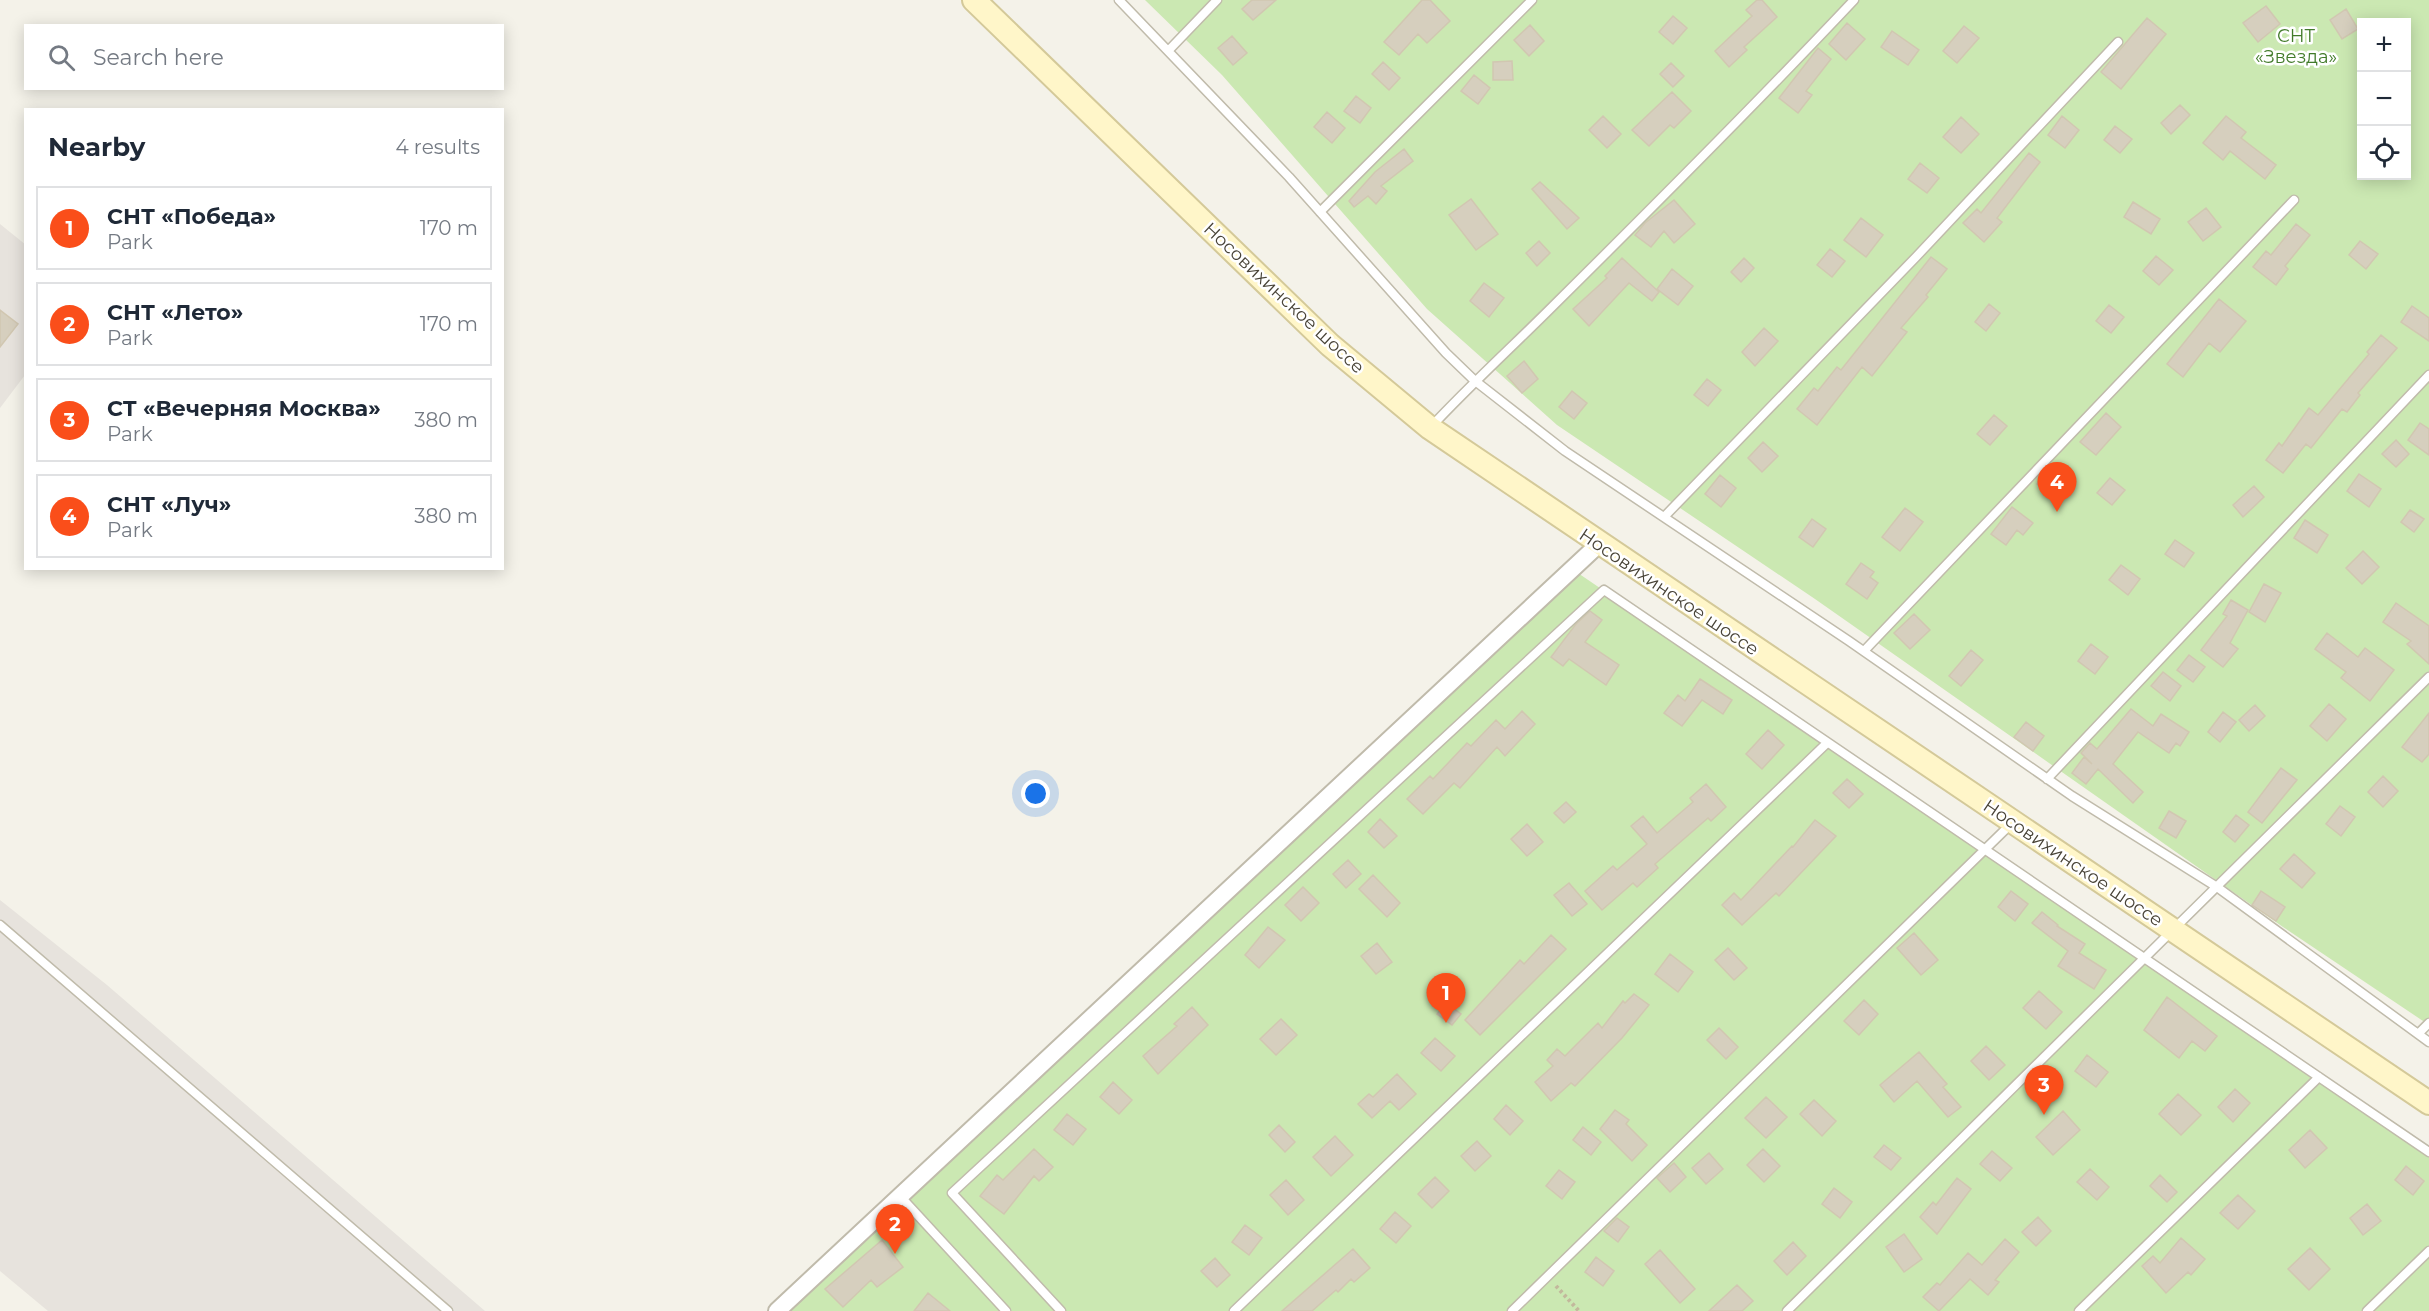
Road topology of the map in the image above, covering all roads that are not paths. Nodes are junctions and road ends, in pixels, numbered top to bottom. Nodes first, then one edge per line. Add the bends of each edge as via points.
1 (974, 0) edge
2 (1119, 0) edge
3 (1217, 0) edge
4 (1532, 0) edge
5 (1854, 0) edge
6 (2118, 42) dead end
7 (1169, 50) junction
8 (2294, 200) dead end
9 (1320, 212) junction
10 (2429, 375) edge
11 (1474, 380) junction
12 (1430, 428) junction
13 (1664, 517) junction
14 (1599, 544) junction
15 (1864, 651) junction
16 (2429, 677) edge
17 (1827, 743) junction
18 (2047, 779) junction
19 (2012, 823) junction
20 (1984, 850) junction
21 (2217, 887) junction
22 (0, 925) edge
23 (2173, 930) junction
24 (2144, 958) junction
25 (2429, 1023) edge
26 (2418, 1034) junction
27 (2429, 1042) edge
28 (2319, 1077) junction
29 (2429, 1103) edge
30 (2429, 1152) edge
31 (900, 1196) junction
32 (2429, 1251) edge
33 (448, 1311) edge
34 (777, 1311) edge
35 (1006, 1311) edge
36 (1061, 1311) edge
37 (1234, 1311) edge
38 (1512, 1311) edge
39 (1787, 1311) edge
40 (2079, 1311) edge
41 (2367, 1311) edge

1 - 12 main road, Носовихинское шоссе via 1330,345
2 - 7 lane
3 - 7 lane
4 - 9 lane
5 - 11 lane via 1766,94 1542,318
6 - 13 lane
7 - 9 lane
8 - 15 lane
9 - 11 lane
10 - 18 lane
11 - 12 lane
11 - 13 lane via 1565,451
12 - 14 main road, Носовихинское шоссе
13 - 15 lane
14 - 19 main road, Носовихинское шоссе
14 - 31 street
15 - 18 lane
16 - 21 lane
17 - 20 lane
17 - 36 lane via 1604,591 952,1193
17 - 37 lane
18 - 21 lane
19 - 20 lane
19 - 23 main road, Носовихинское шоссе
20 - 24 lane
20 - 38 lane
21 - 23 lane
21 - 26 lane
22 - 33 lane
23 - 24 lane
23 - 29 main road, Носовихинское шоссе
24 - 28 lane
24 - 39 lane
25 - 26 lane
26 - 27 lane
28 - 30 lane
28 - 40 lane
31 - 34 street
31 - 35 lane
32 - 41 lane

